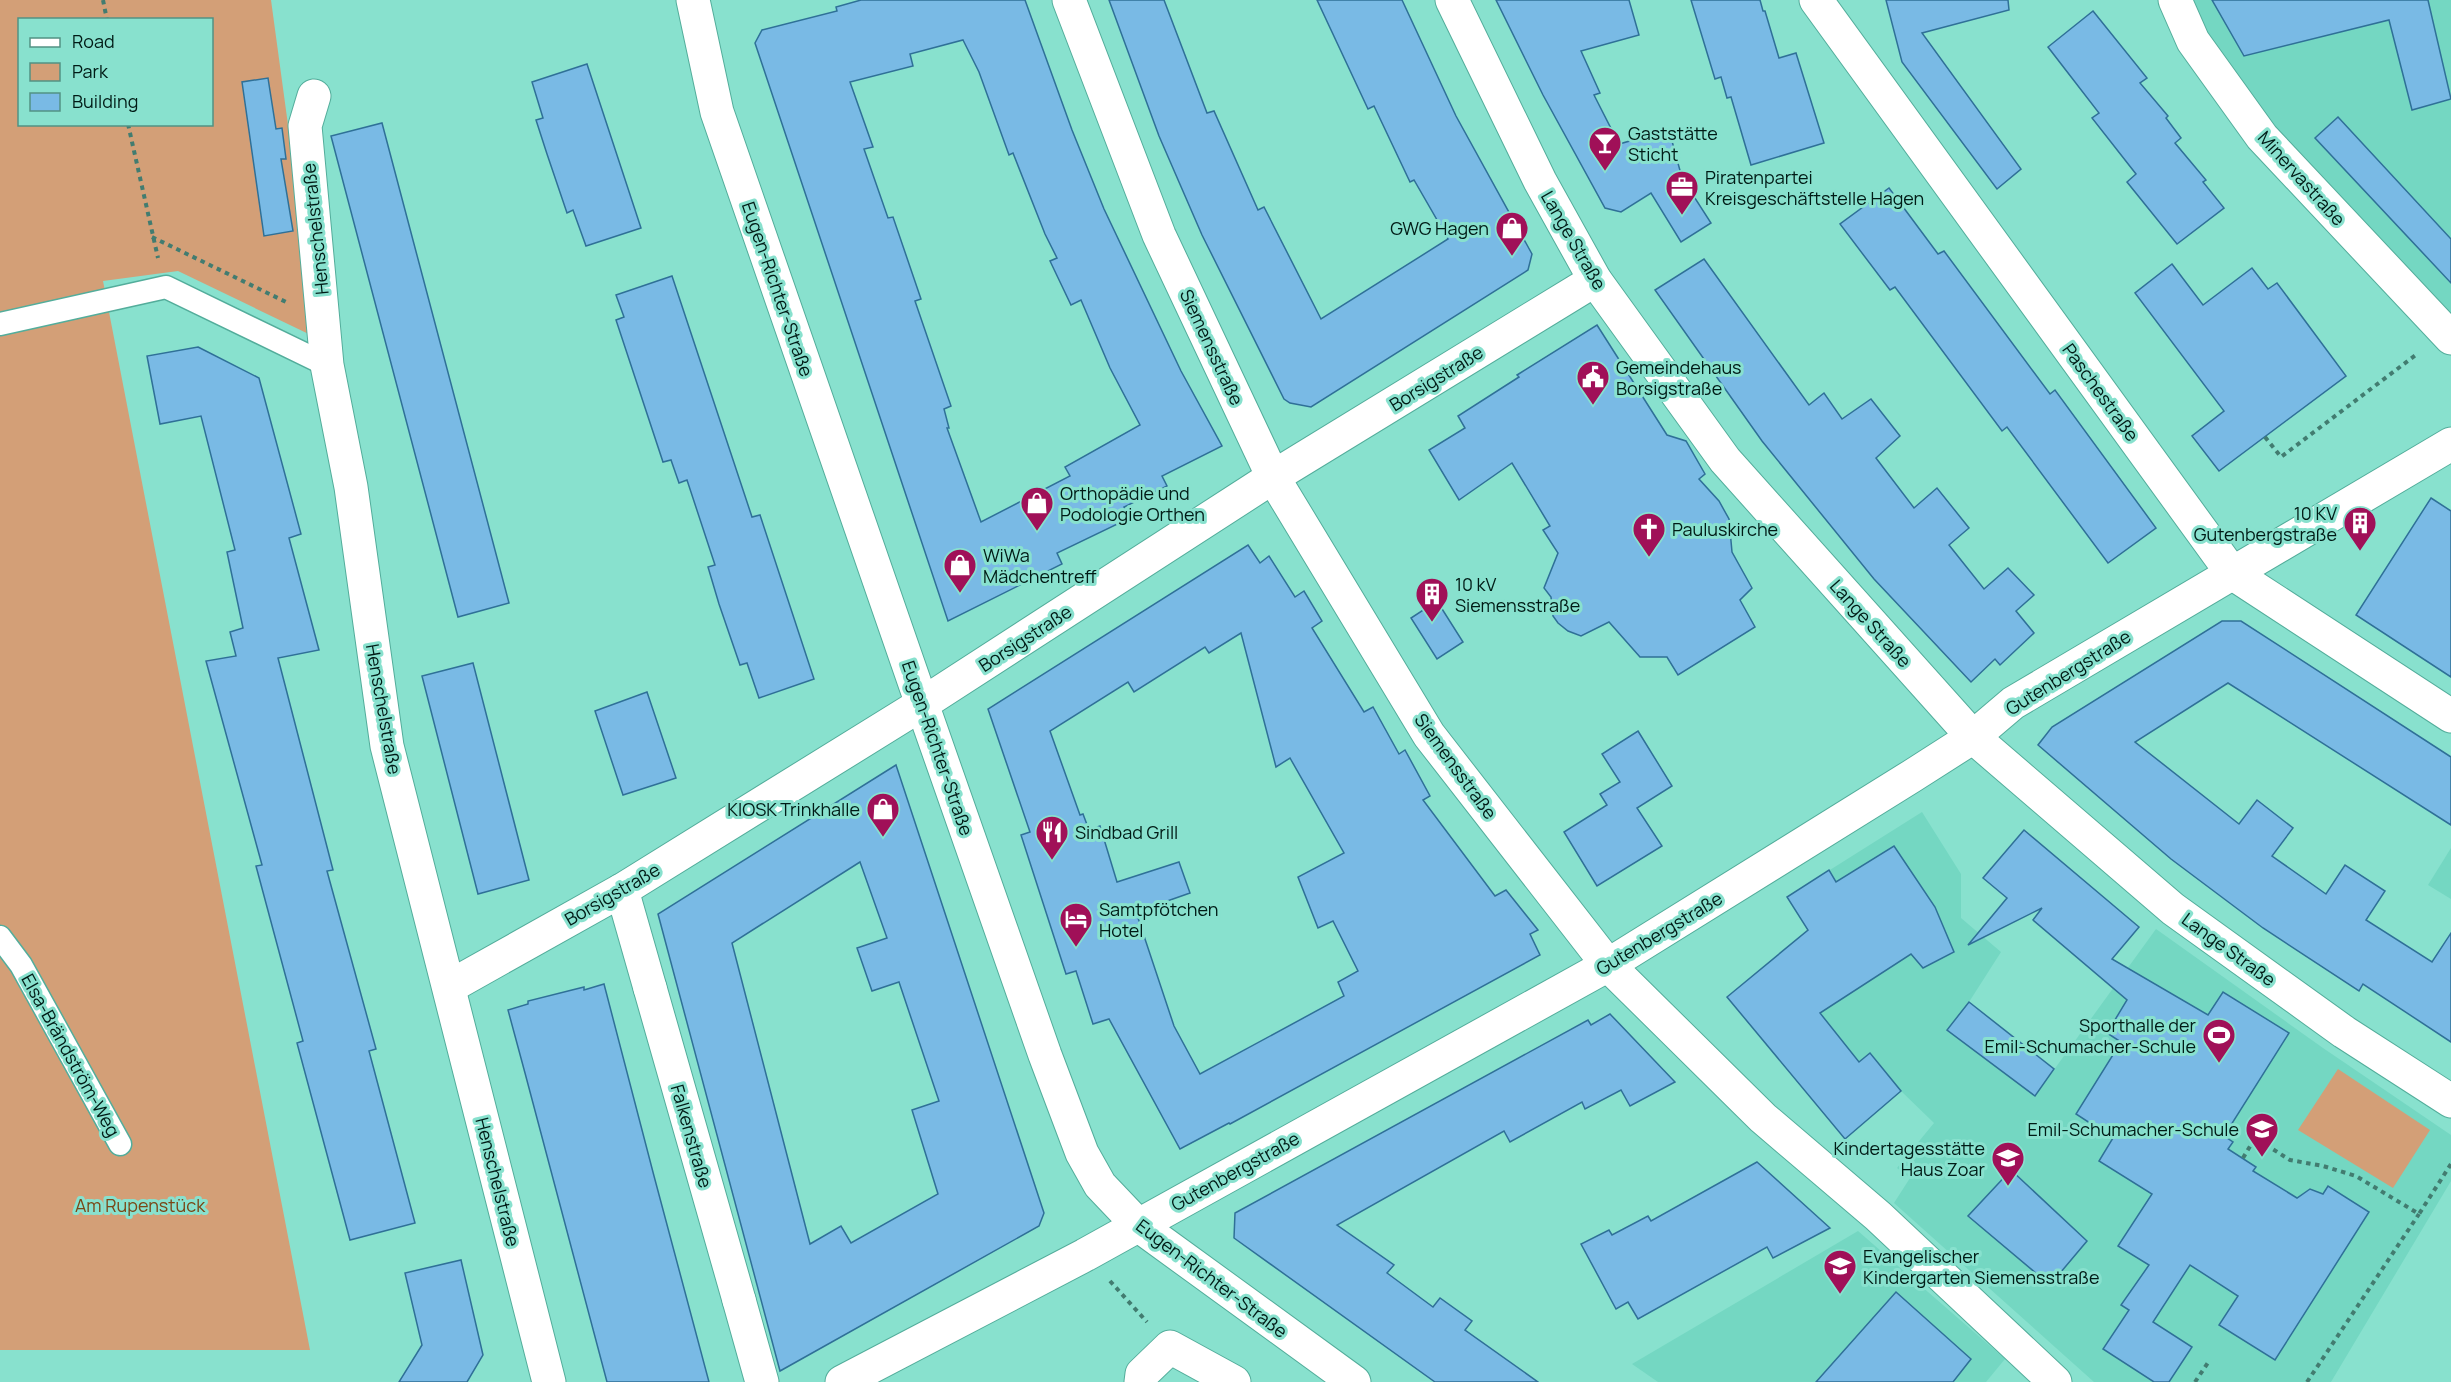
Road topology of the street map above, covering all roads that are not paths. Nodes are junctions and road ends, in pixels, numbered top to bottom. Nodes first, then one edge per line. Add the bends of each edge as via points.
1 (1069, 0) edge
2 (1452, 0) edge
3 (1816, 0) edge
4 (2175, 0) edge
5 (696, 1) edge
6 (314, 96) dead end
7 (1595, 280) junction
8 (0, 324) edge
9 (2448, 335) edge
10 (327, 365) junction
11 (2451, 444) edge
12 (1273, 477) junction
13 (2232, 573) junction
14 (922, 704) junction
15 (2451, 716) edge
16 (1973, 736) junction
17 (622, 890) junction
18 (0, 937) edge
19 (1608, 965) junction
20 (449, 987) junction
21 (2451, 1101) edge
22 (120, 1144) dead end
23 (1138, 1225) junction
24 (1229, 1378) edge
25 (549, 1382) edge
26 (762, 1382) edge
27 (842, 1382) edge
28 (1141, 1382) edge
29 (1354, 1382) edge
30 (2055, 1382) edge

1 - 12 street, Siemensstraße via 1159,235
2 - 7 street, Lange Straße via 1540,181
3 - 13 street, Paschestraße
4 - 9 street, Minervastraße via 2193,41 2262,137
5 - 14 street, Eugen-Richter-Straße via 717,112
6 - 10 street, Henschelstraße via 305,126
7 - 12 street, Borsigstraße
7 - 16 street, Lange Straße via 1725,460
8 - 10 lane via 166,287
10 - 20 street, Henschelstraße via 351,487 387,746
11 - 13 street, Gutenbergstraße
12 - 14 street, Borsigstraße
12 - 19 street, Siemensstraße via 1429,735
13 - 15 street, Paschestraße
13 - 16 street, Gutenbergstraße via 2013,703
14 - 17 street, Borsigstraße
14 - 23 street, Eugen-Richter-Straße via 1082,1153 1100,1185
16 - 19 street, Gutenbergstraße
16 - 21 street, Lange Straße via 2173,909 2344,1032
17 - 20 street, Borsigstraße
17 - 26 street, Falkenstraße
18 - 22 lane, Elsa-Brändström-Weg via 21,965
19 - 23 street, Gutenbergstraße
19 - 30 street, Siemensstraße via 1763,1118 1878,1216
20 - 25 street, Henschelstraße
23 - 27 street, Gutenbergstraße
23 - 29 street, Eugen-Richter-Straße
24 - 28 street via 1170,1347 1142,1374

